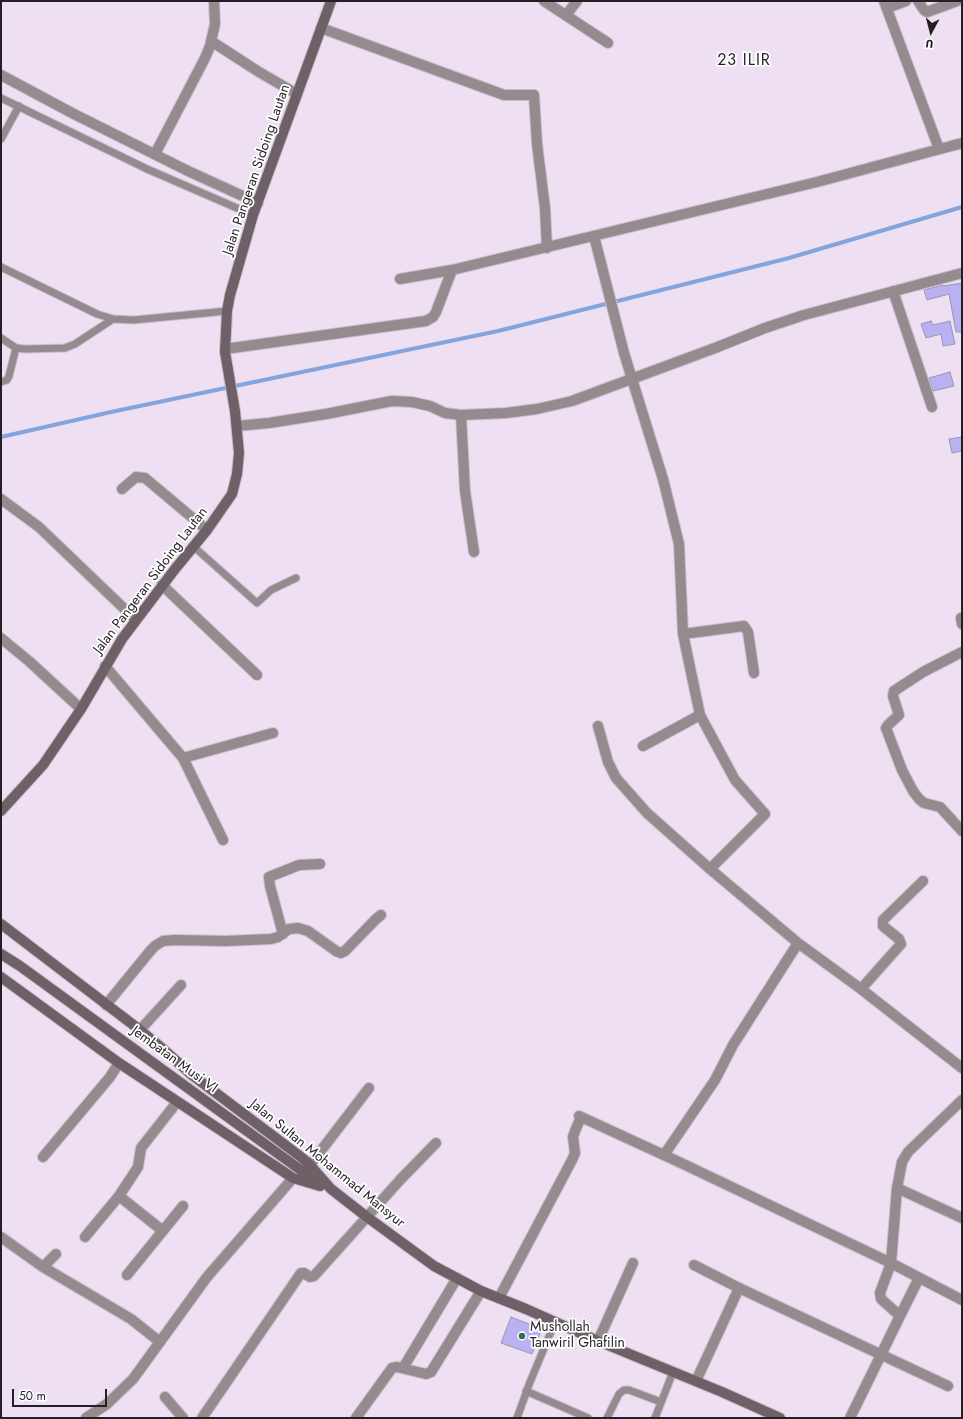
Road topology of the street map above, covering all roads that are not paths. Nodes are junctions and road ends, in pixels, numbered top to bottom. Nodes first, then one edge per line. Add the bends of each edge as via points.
1 (214, 1) edge
2 (331, 1) edge
3 (544, 1) edge
4 (577, 1) edge
5 (906, 1) edge
6 (918, 1) edge
7 (957, 1) edge
8 (886, 4) edge
9 (566, 15) junction
10 (321, 28) junction
11 (211, 41) junction
12 (608, 43) dead end
13 (1, 75) edge
14 (297, 94) junction
15 (1, 98) edge
16 (19, 106) junction
17 (1, 139) edge
18 (962, 143) edge
19 (939, 149) junction
20 (155, 154) junction
21 (258, 203) junction
22 (253, 216) junction
23 (594, 236) junction
24 (547, 248) junction
25 (1, 267) edge
26 (452, 270) junction
27 (962, 273) edge
28 (400, 279) dead end
29 (893, 291) junction
30 (227, 311) junction
31 (113, 319) junction
32 (1, 338) edge
33 (16, 348) junction
34 (225, 350) junction
35 (631, 378) junction
36 (1, 382) edge
37 (932, 407) dead end
38 (462, 415) junction
39 (237, 426) junction
40 (122, 489) dead end
41 (1, 500) edge
42 (207, 530) junction
43 (191, 548) junction
44 (474, 552) dead end
45 (296, 578) dead end
46 (162, 585) junction
47 (136, 620) junction
48 (683, 634) junction
49 (1, 638) edge
50 (962, 652) edge
51 (105, 666) junction
52 (754, 673) dead end
53 (257, 675) dead end
54 (81, 709) junction
55 (700, 715) junction
56 (598, 726) dead end
57 (273, 733) dead end
58 (643, 746) dead end
59 (183, 758) junction
60 (1, 811) edge
61 (962, 831) edge
62 (223, 840) dead end
63 (320, 864) dead end
64 (710, 869) junction
65 (923, 881) dead end
66 (381, 915) dead end
67 (1, 924) edge
68 (283, 934) junction
69 (798, 942) junction
70 (1, 954) edge
71 (1, 977) edge
72 (181, 985) dead end
73 (861, 989) junction
74 (106, 1005) junction
75 (140, 1030) junction
76 (119, 1063) junction
77 (962, 1068) edge
78 (369, 1088) dead end
79 (962, 1100) edge
80 (177, 1102) junction
81 (436, 1143) dead end
82 (664, 1154) junction
83 (43, 1157) dead end
84 (310, 1165) junction
85 (293, 1178) junction
86 (897, 1188) junction
87 (331, 1189) junction
88 (119, 1196) junction
89 (183, 1206) dead end
90 (366, 1217) junction
91 (962, 1218) edge
92 (163, 1231) junction
93 (1, 1237) edge
94 (85, 1237) dead end
95 (56, 1254) dead end
96 (633, 1263) dead end
97 (891, 1263) junction
98 (694, 1265) dead end
99 (43, 1267) junction
100 (127, 1275) dead end
101 (457, 1278) junction
102 (919, 1278) junction
103 (739, 1288) junction
104 (481, 1291) junction
105 (499, 1298) junction
106 (962, 1300) edge
107 (900, 1316) junction
108 (555, 1322) junction
109 (598, 1341) junction
110 (160, 1342) junction
111 (881, 1355) junction
112 (404, 1368) junction
113 (673, 1372) junction
114 (696, 1381) junction
115 (948, 1386) dead end
116 (526, 1391) junction
117 (166, 1397) dead end
118 (661, 1402) junction
119 (86, 1418) edge
120 (183, 1418) edge
121 (202, 1418) edge
122 (356, 1418) edge
123 (517, 1418) edge
124 (588, 1418) edge
125 (606, 1418) edge
126 (655, 1418) edge
127 (780, 1418) edge
128 (850, 1418) edge

1 - 11 street via 215,24
2 - 10 street, Jalan Pangeran Sidoing Lautan
3 - 9 street
4 - 9 street
5 - 8 street
6 - 7 street via 927,12
8 - 19 street
9 - 12 street
10 - 14 street, Jalan Pangeran Sidoing Lautan
10 - 24 street via 504,94 534,95
11 - 14 street
11 - 20 street via 205,58
13 - 20 street
14 - 21 street, Jalan Pangeran Sidoing Lautan
15 - 16 lane
16 - 17 lane
16 - 22 lane via 147,169
18 - 19 street
19 - 23 street via 817,182
20 - 21 street
21 - 22 street, Jalan Pangeran Sidoing Lautan
22 - 30 street, Jalan Pangeran Sidoing Lautan
23 - 24 street
23 - 35 street
24 - 26 street
25 - 31 lane via 97,314
26 - 28 street
26 - 34 street via 436,312 426,321
27 - 29 street
29 - 35 street via 804,315
29 - 37 street
30 - 31 lane via 134,320
30 - 34 street, Jalan Pangeran Sidoing Lautan
31 - 33 lane via 65,348
32 - 33 lane
33 - 36 lane via 9,376
34 - 39 street, Jalan Pangeran Sidoing Lautan
35 - 38 street via 572,401 506,413
35 - 48 street via 663,479 679,544
38 - 39 street via 445,413 417,403 392,401 326,414
38 - 44 street via 465,491
39 - 42 street, Jalan Pangeran Sidoing Lautan via 239,463 235,484
40 - 42 street via 136,478 145,478
41 - 47 street via 39,527
42 - 43 street, Jalan Pangeran Sidoing Lautan
43 - 45 lane via 257,603 271,590
43 - 46 street, Jalan Pangeran Sidoing Lautan
46 - 47 street, Jalan Pangeran Sidoing Lautan
46 - 53 street
47 - 51 street, Jalan Pangeran Sidoing Lautan
48 - 52 street via 744,626 748,632
48 - 55 street
49 - 54 street
50 - 61 street via 923,672 894,691 893,696 900,715 886,728 902,770 919,799 940,807
51 - 54 street, Jalan Pangeran Sidoing Lautan
51 - 59 street
54 - 60 street, Jalan Pangeran Sidoing Lautan via 43,765
55 - 58 street
55 - 64 street via 735,780 765,814
56 - 64 street via 606,756 616,778 647,813
57 - 59 street
59 - 62 street
63 - 68 street via 299,865 269,877
64 - 69 street
65 - 73 street via 883,920 883,926 899,939 901,944
66 - 68 street via 341,952 308,931 293,928
67 - 74 street, Jalan Sultan Mohammad Mansyur
68 - 74 street via 275,939 175,940 159,943
69 - 73 street
69 - 82 street via 733,1045 715,1080
70 - 87 street, Jembatan Musi VI via 302,1171
71 - 76 street
72 - 75 street
73 - 77 street
74 - 75 street, Jalan Sultan Mohammad Mansyur
75 - 84 street, Jalan Sultan Mohammad Mansyur via 192,1075
76 - 80 street
76 - 83 street
78 - 84 street
79 - 86 street via 906,1156
80 - 85 street
80 - 88 street via 142,1148 138,1167
81 - 90 street
82 - 97 street
82 - 105 street via 580,1117 573,1137 575,1153 572,1160
84 - 87 street, Jalan Sultan Mohammad Mansyur
85 - 87 street
85 - 110 street via 207,1277
86 - 91 street
86 - 97 street
87 - 90 street, Jalan Sultan Mohammad Mansyur
88 - 92 street
88 - 94 street
89 - 92 street
90 - 101 street, Jalan Sultan Mohammad Mansyur via 434,1266
90 - 121 street via 314,1276 301,1273
92 - 100 street
93 - 99 street
95 - 99 street
96 - 109 street
97 - 102 street
97 - 107 street via 880,1294 881,1299
98 - 103 street
99 - 110 street via 131,1319
101 - 104 street, Jalan Sultan Mohammad Mansyur
101 - 112 street
102 - 106 street
102 - 107 street
103 - 111 street
103 - 114 street
104 - 105 street, Jalan Sultan Mohammad Mansyur
104 - 112 street via 431,1372 426,1374
105 - 108 street, Jalan Sultan Mohammad Mansyur
107 - 111 street
108 - 109 street, Jalan Sultan Mohammad Mansyur
108 - 116 lane
109 - 113 street, Jalan Sultan Mohammad Mansyur
110 - 119 street via 133,1379 107,1404
111 - 115 street
111 - 128 street
112 - 122 street via 390,1369
113 - 114 street, Jalan Sultan Mohammad Mansyur
113 - 118 lane
114 - 127 street, Jalan Sultan Mohammad Mansyur
116 - 123 lane
116 - 124 lane
117 - 120 street
118 - 125 lane via 624,1390 619,1394
118 - 126 lane

